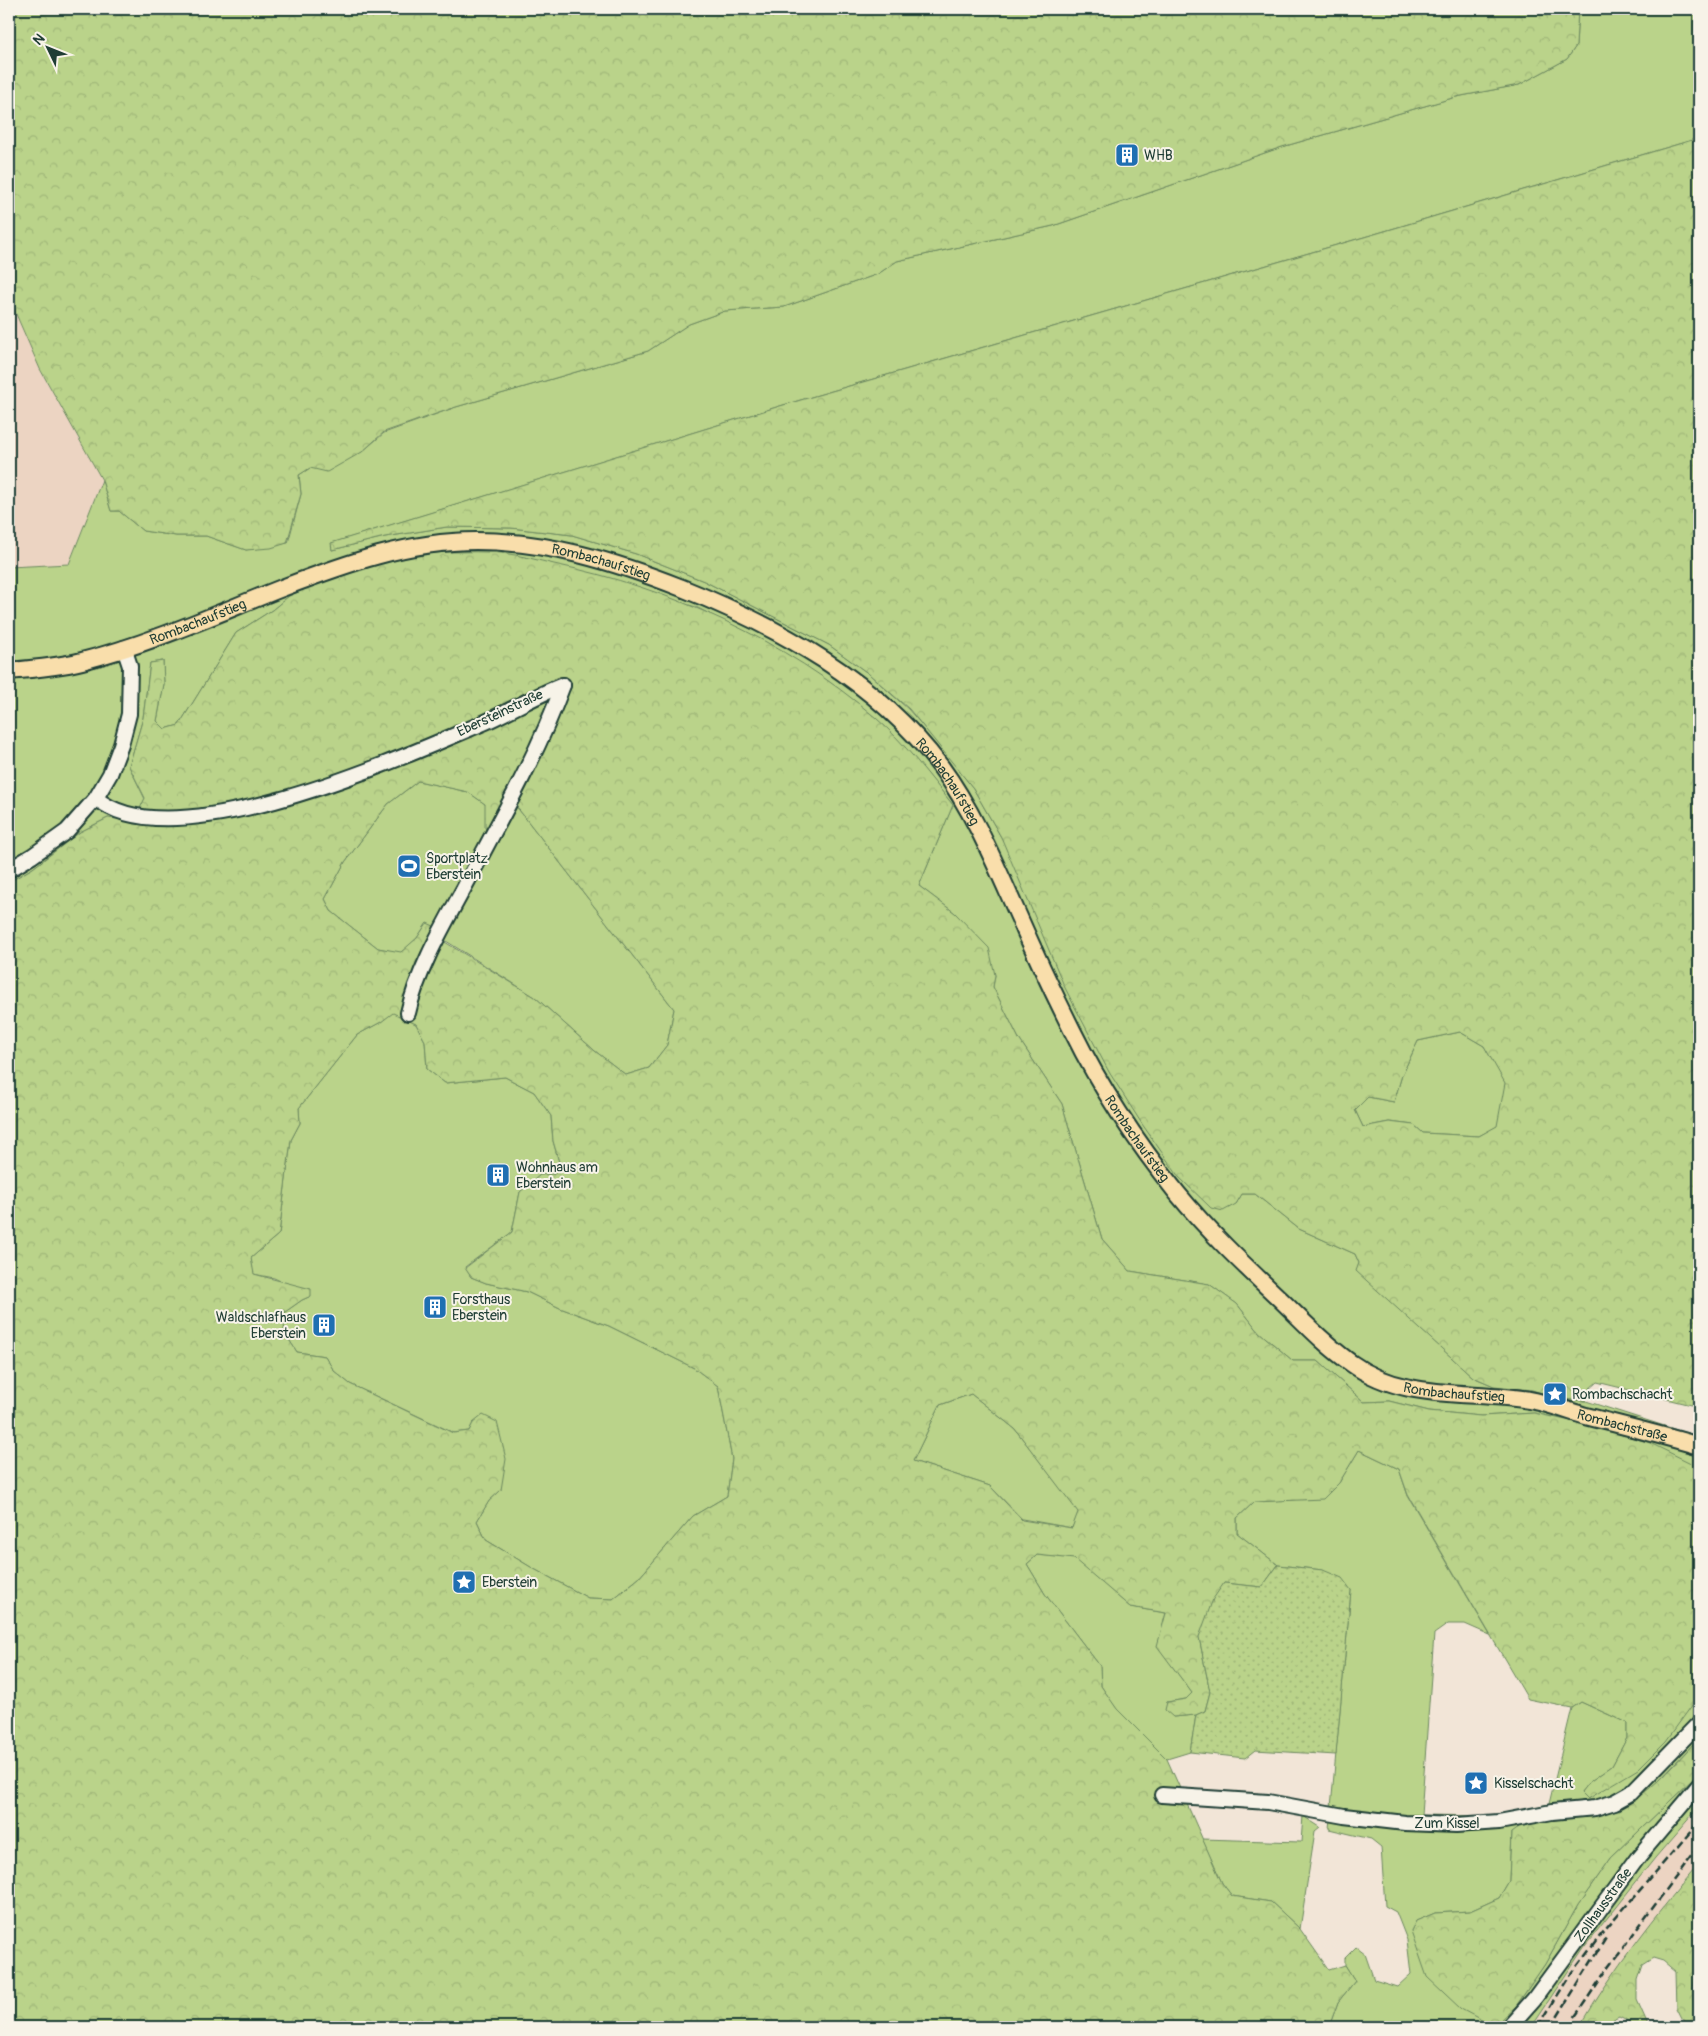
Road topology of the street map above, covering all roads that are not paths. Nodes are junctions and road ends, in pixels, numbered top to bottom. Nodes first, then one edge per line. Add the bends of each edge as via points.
1 (124, 648) junction
2 (9, 671) edge
3 (96, 798) junction
4 (9, 870) edge
5 (408, 1011) dead end
6 (1546, 1404) joint
7 (1699, 1446) edge
8 (1699, 1723) edge
9 (1699, 1785) edge
10 (1162, 1796) dead end
11 (1510, 2027) edge

1 - 2 main road, Rombachaufstieg via 80,661
1 - 3 street via 130,666 129,714 110,774
1 - 6 main road, Rombachaufstieg via 334,568 397,549 441,542 477,541 559,549 605,560 704,597 775,631 842,673 886,706 942,768 972,818 1076,1037 1118,1110 1179,1195 1250,1270 1338,1354 1376,1378 1430,1393 1499,1397
3 - 4 street via 67,831
3 - 5 street, Ebersteinstraße via 124,814 146,818 201,816 251,807 318,789 474,726 563,685 538,745 439,935
6 - 7 main road, Rombachstraße
8 - 10 street, Zum Kissel via 1631,1793 1615,1802 1595,1808 1499,1822 1456,1825 1405,1823 1268,1802
9 - 11 street, Zollhausstraße via 1639,1856

